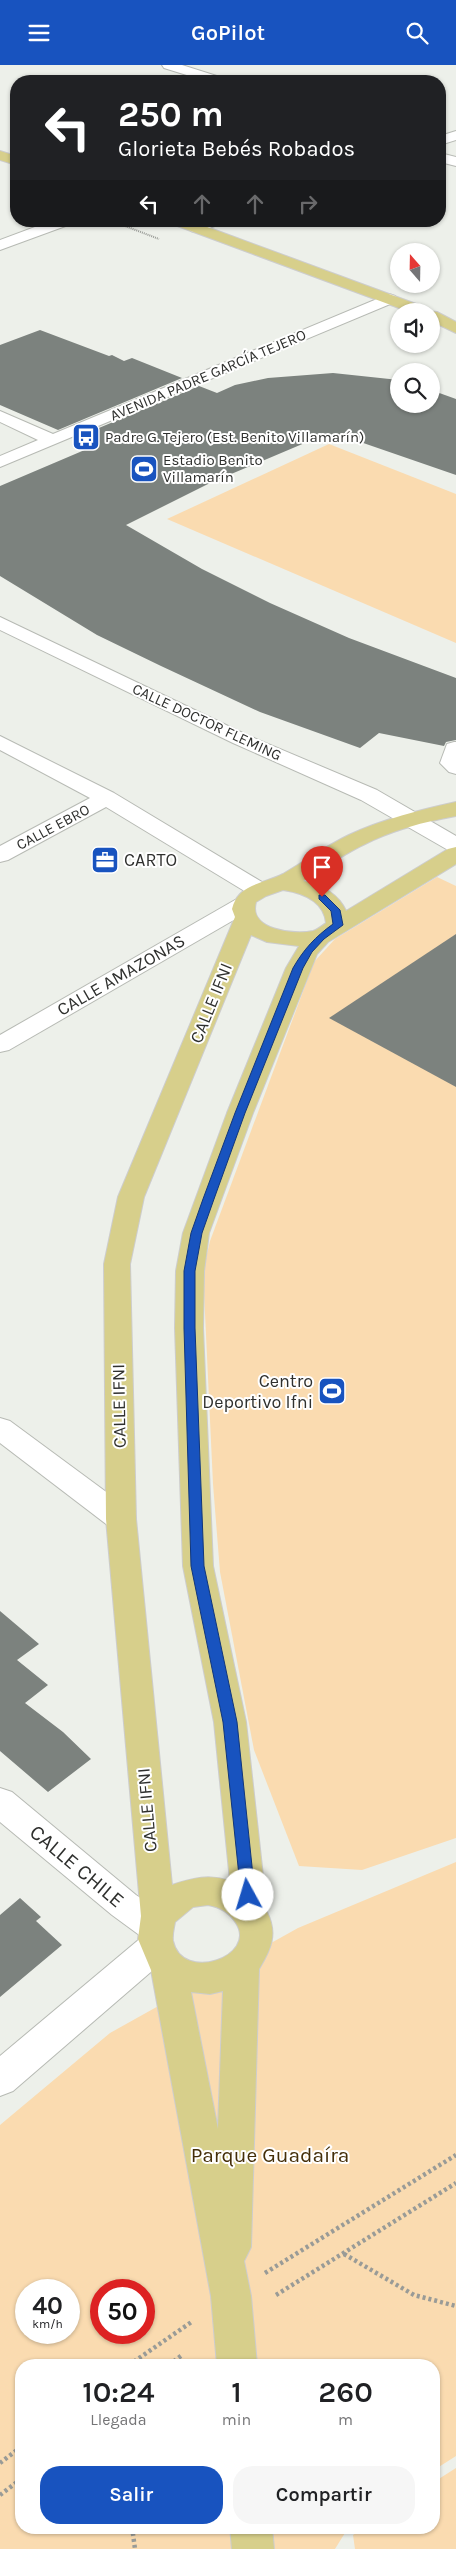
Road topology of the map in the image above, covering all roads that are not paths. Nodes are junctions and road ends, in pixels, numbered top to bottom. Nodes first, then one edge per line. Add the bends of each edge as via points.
1 (177, 66) edge
2 (202, 75) edge
3 (50, 227) edge
4 (199, 227) edge
5 (196, 228) joint
6 (0, 245) edge
7 (389, 299) junction
8 (400, 303) edge
9 (440, 317) edge
10 (440, 319) edge
11 (456, 321) edge
12 (456, 327) edge
13 (0, 416) edge
14 (53, 440) junction
15 (0, 462) edge
16 (0, 623) edge
17 (0, 742) edge
18 (106, 798) junction
19 (456, 809) edge
20 (413, 820) junction
21 (456, 845) edge
22 (0, 855) edge
23 (456, 855) edge
24 (281, 883) junction
25 (249, 904) junction
26 (329, 931) junction
27 (0, 1045) edge
28 (0, 1428) edge
29 (121, 1519) junction
30 (0, 1802) edge
31 (250, 1912) junction
32 (159, 1939) junction
33 (242, 1965) junction
34 (0, 2079) edge
35 (231, 2296) junction
36 (236, 2359) edge
37 (252, 2534) edge
38 (253, 2549) edge

1 - 2 street
3 - 6 street
4 - 5 street
5 - 7 main road
7 - 8 main road
7 - 14 street, AVENIDA PADRE GARCÍA TEJERO
9 - 11 main road
10 - 12 main road
13 - 14 street
14 - 15 street, AVENIDA PADRE GARCÍA TEJERO
16 - 20 street, CALLE DOCTOR FLEMING via 240,739 369,795
17 - 18 street
18 - 22 street, CALLE EBRO
18 - 25 street
19 - 20 main road
20 - 21 street, CALLE DOCTOR FLEMING
20 - 24 main road via 346,845
23 - 26 main road
24 - 25 main road
24 - 26 main road via 306,889 328,900 336,910
25 - 26 main road via 259,932 275,938 293,940
25 - 27 street, CALLE AMAZONAS
25 - 29 main road, CALLE IFNI via 131,1197 117,1264
26 - 31 main road via 308,951 298,968 196,1233 190,1271 189,1328 198,1566 230,1722
28 - 29 street
29 - 32 main road, CALLE IFNI
30 - 32 street, CALLE CHILE via 124,1905
31 - 32 main road via 226,1894 196,1891 174,1900
31 - 33 main road via 256,1925 256,1939 252,1953
32 - 33 main road via 181,1974 214,1978 229,1974
32 - 34 street
32 - 35 main road, CALLE IFNI
33 - 35 main road
35 - 36 main road
37 - 38 main road

